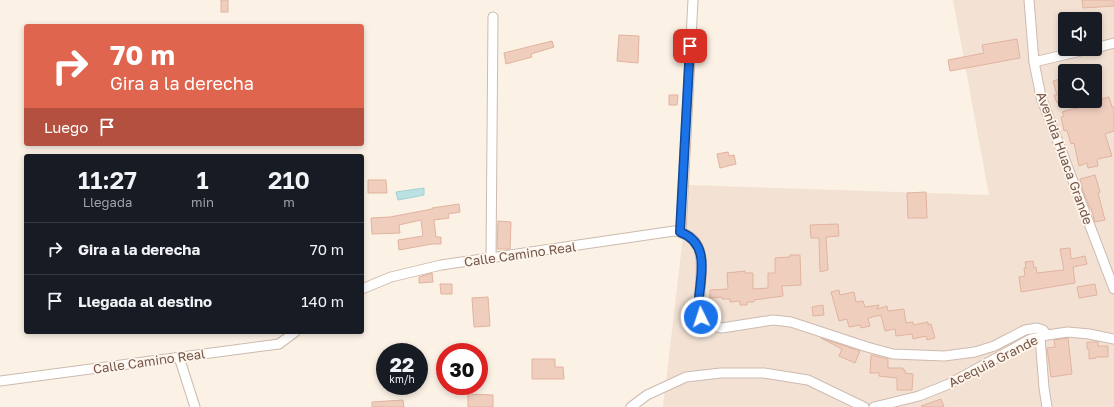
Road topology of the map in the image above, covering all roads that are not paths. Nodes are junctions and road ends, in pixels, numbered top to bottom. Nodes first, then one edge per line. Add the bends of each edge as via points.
1 (693, 0) edge
2 (1029, 0) edge
3 (493, 17) dead end
4 (1114, 43) edge
5 (1102, 46) edge
6 (1059, 56) edge
7 (1034, 62) junction
8 (680, 232) junction
9 (491, 258) junction
10 (364, 288) edge
11 (1114, 289) edge
12 (292, 334) edge
13 (1043, 336) junction
14 (1114, 340) edge
15 (179, 357) junction
16 (0, 381) edge
17 (195, 407) edge
18 (631, 407) edge
19 (864, 407) edge
20 (874, 407) edge
21 (1047, 407) edge

1 - 8 street
2 - 7 street, Avenida Huaca Grande
3 - 9 street
4 - 5 street
6 - 7 street
7 - 11 street, Avenida Huaca Grande via 1042,97
8 - 9 street, Calle Camino Real
8 - 13 street via 688,235 700,252 702,262 699,301 701,317 706,324 722,328 772,320 791,322 893,354 944,356 975,352 994,346 1025,330 1037,328 1043,330
9 - 10 street, Calle Camino Real via 441,265 392,277
12 - 15 street, Calle Camino Real via 278,344
13 - 14 street, Acequia Grande via 1068,332
13 - 20 street, Acequia Grande via 1031,339 949,384 919,396
13 - 21 street
15 - 16 street, Calle Camino Real
15 - 17 street
18 - 19 street via 647,395 686,377 764,373 808,380

